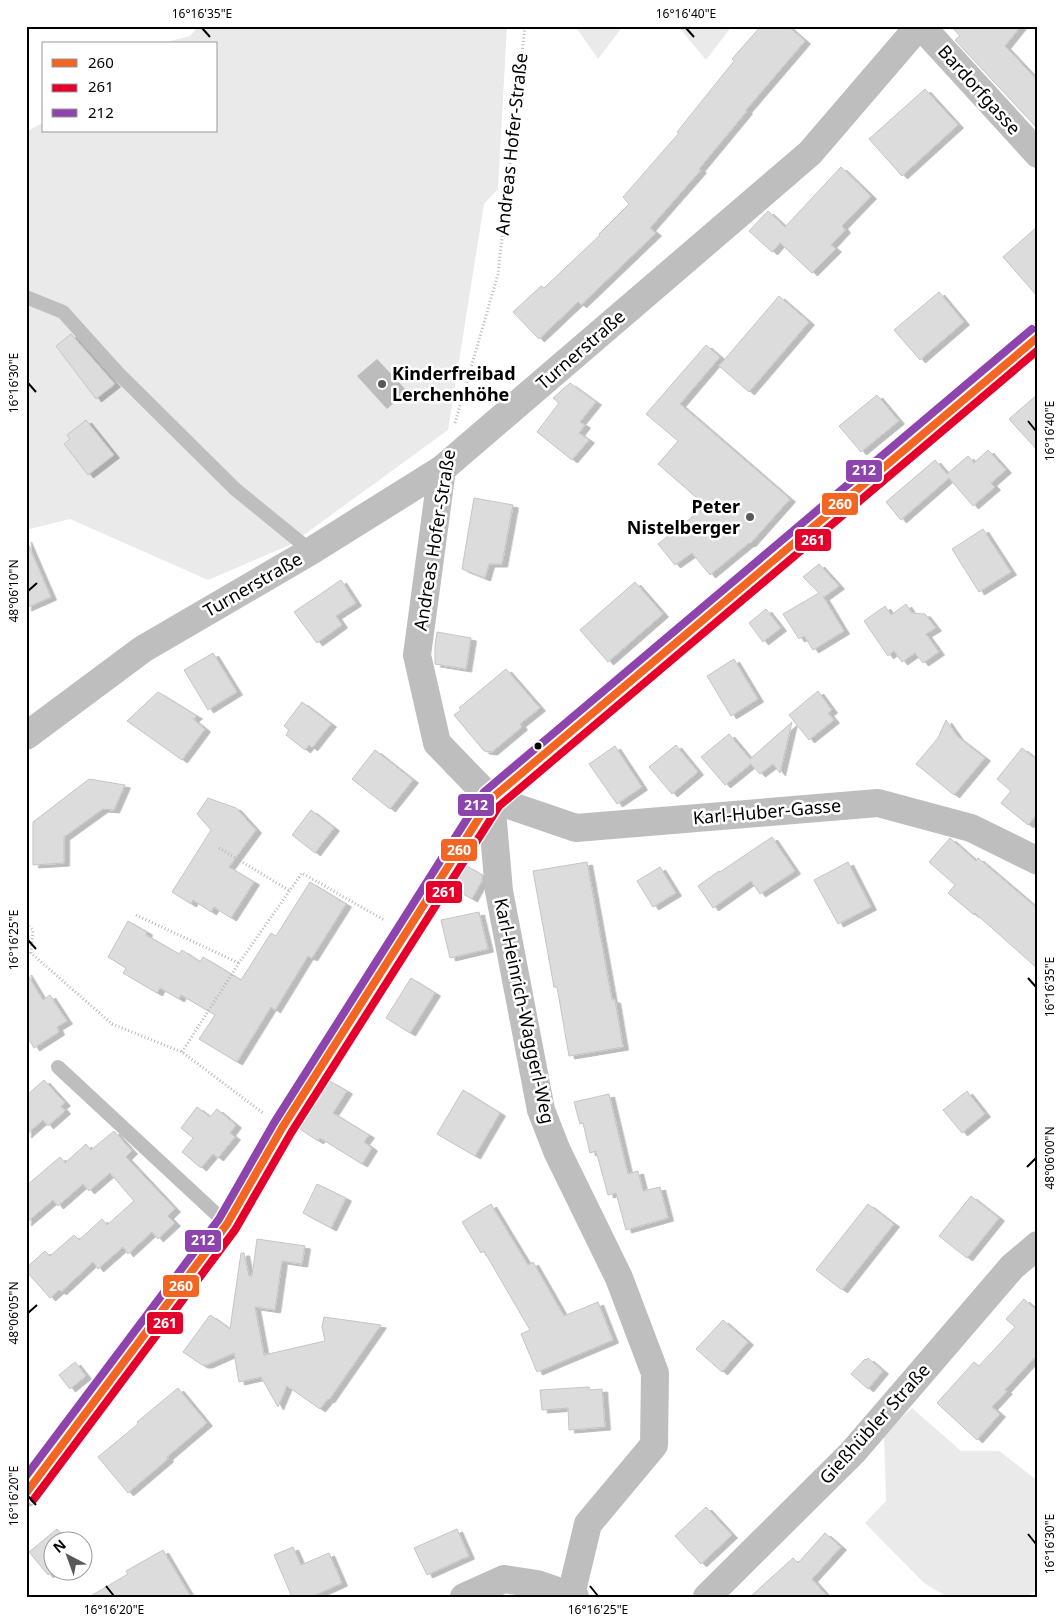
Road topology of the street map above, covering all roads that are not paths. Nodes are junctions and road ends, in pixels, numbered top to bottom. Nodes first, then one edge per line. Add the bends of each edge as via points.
1 (920, 26) edge
2 (1038, 154) edge
3 (26, 297) edge
4 (1038, 337) edge
5 (442, 470) junction
6 (311, 551) junction
7 (26, 736) edge
8 (491, 799) junction
9 (1038, 861) edge
10 (58, 1067) dead end
11 (227, 1224) junction
12 (1038, 1245) edge
13 (26, 1493) edge
14 (573, 1596) edge
15 (464, 1597) edge
16 (707, 1597) edge

1 - 2 street, Bardorfgasse
1 - 5 street, Turnerstraße via 810,153
3 - 6 lane via 63,312 118,373 235,489
4 - 8 main road
5 - 6 street, Turnerstraße
5 - 8 street, Andreas Hofer-Straße via 417,655 437,743
6 - 7 street, Turnerstraße via 143,649
8 - 9 street, Karl-Huber-Gasse via 576,828 878,803 970,828
8 - 11 main road via 282,1128
8 - 14 street, Karl-Heinrich-Waggerl-Weg via 499,891 541,1110 557,1152 620,1278 655,1373 654,1445 588,1524
10 - 11 lane
11 - 13 main road
12 - 16 street, Gießhübler Straße via 1012,1267 854,1452
14 - 15 street via 537,1584 504,1579

